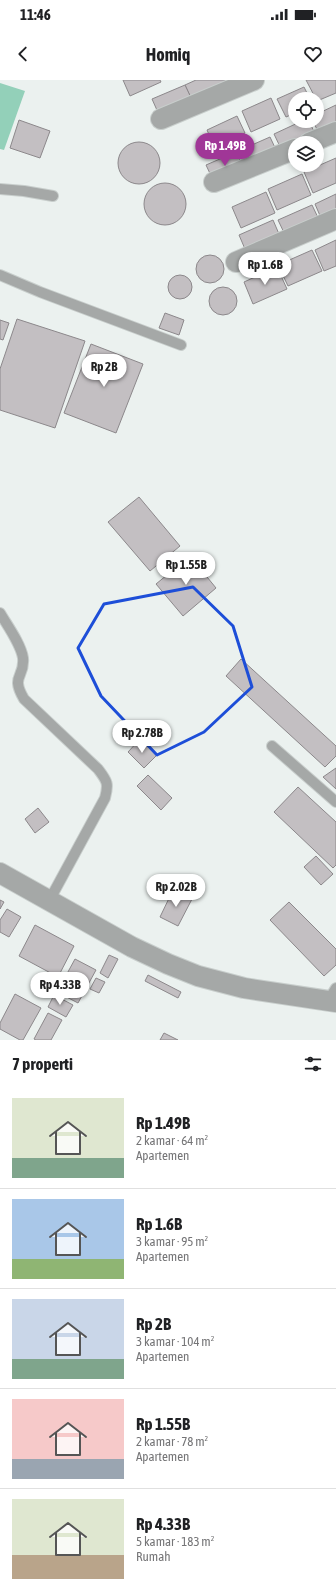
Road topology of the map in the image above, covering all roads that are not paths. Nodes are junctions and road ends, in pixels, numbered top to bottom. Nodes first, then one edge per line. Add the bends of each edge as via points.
1 (254, 80) edge
2 (161, 118) dead end
3 (336, 132) edge
4 (324, 137) edge
5 (288, 152) edge
6 (214, 182) dead end
7 (0, 189) edge
8 (53, 196) dead end
9 (336, 219) edge
10 (236, 262) dead end
11 (0, 275) edge
12 (181, 345) dead end
13 (0, 613) edge
14 (272, 746) dead end
15 (336, 802) edge
16 (0, 873) edge
17 (49, 901) junction
18 (333, 997) edge

1 - 2 street
3 - 4 street
5 - 6 street
7 - 8 lane
9 - 10 street
11 - 12 lane
13 - 17 lane via 22,651 22,667 17,686 24,699 108,781 105,798
14 - 15 lane
16 - 17 street
17 - 18 street via 132,947 198,976 244,988

